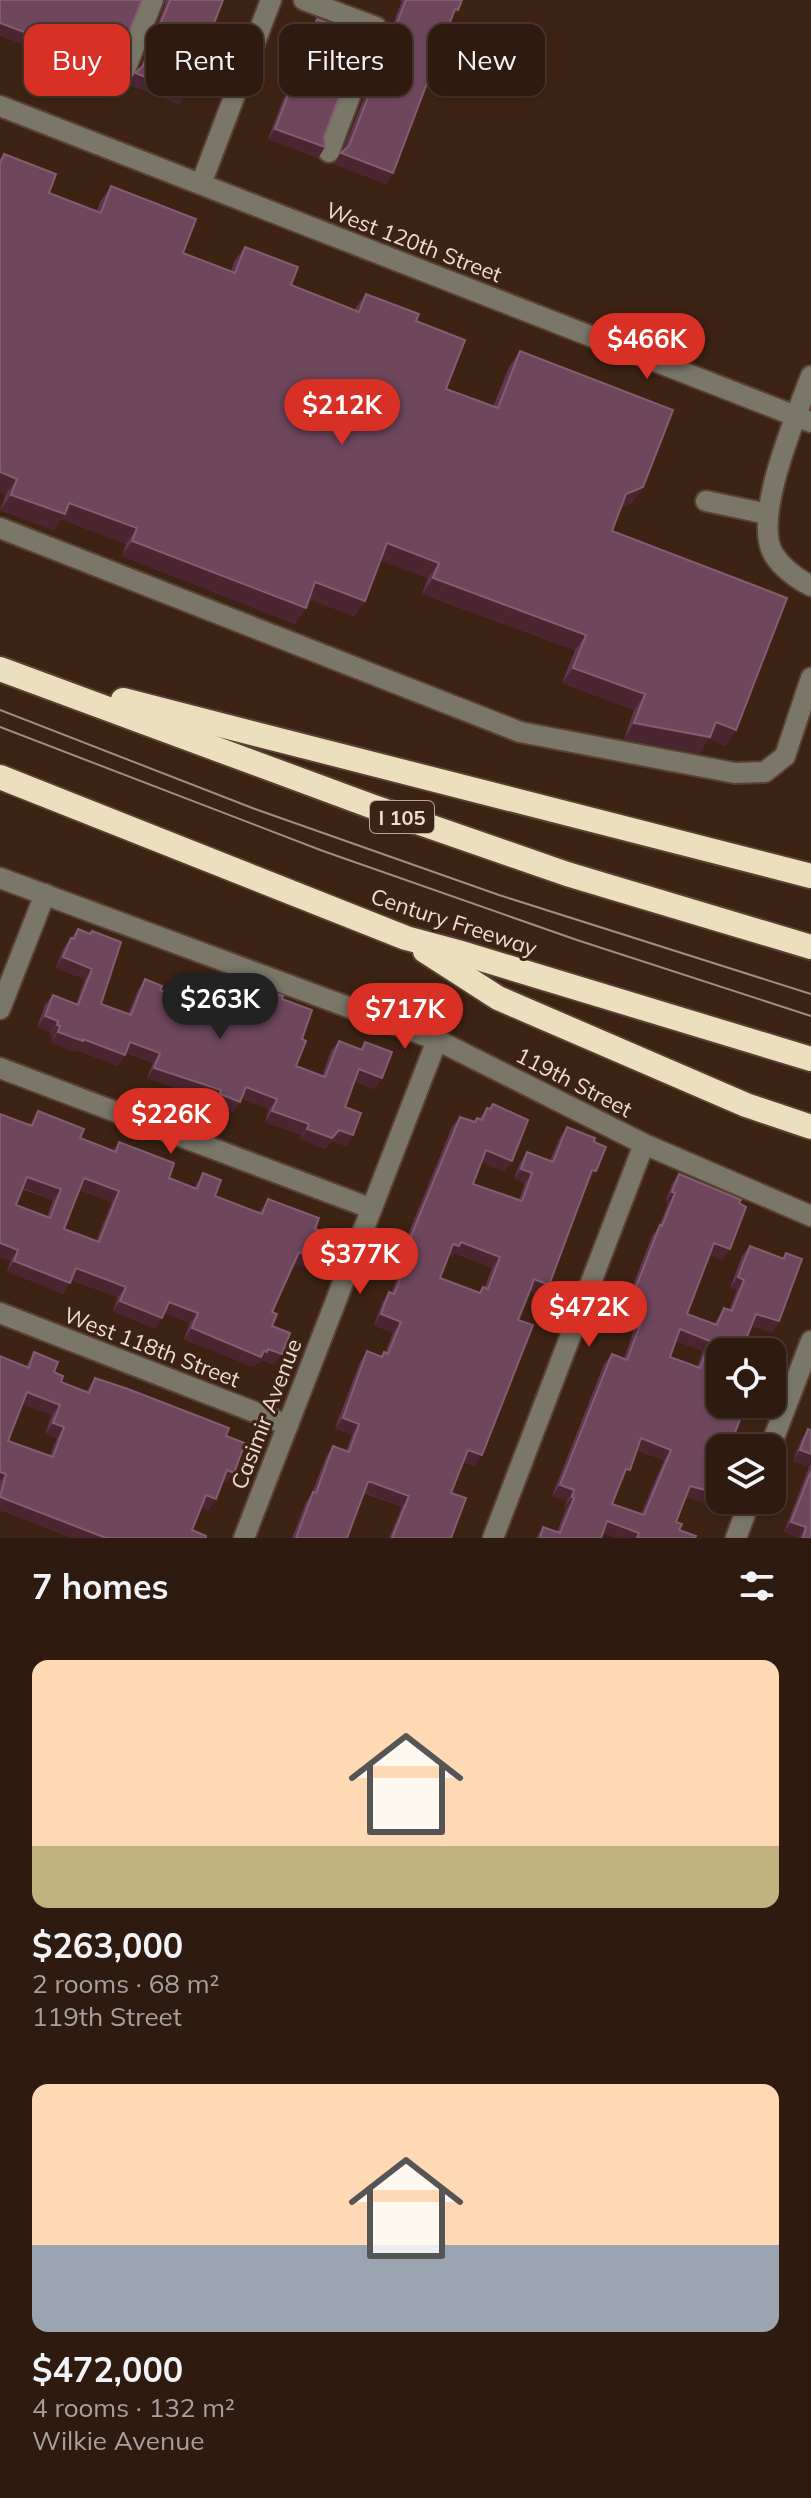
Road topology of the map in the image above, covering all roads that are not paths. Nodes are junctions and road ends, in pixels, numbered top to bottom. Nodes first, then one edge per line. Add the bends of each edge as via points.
1 (153, 0) edge
2 (271, 0) edge
3 (304, 0) edge
4 (130, 57) edge
5 (0, 106) edge
6 (329, 152) dead end
7 (201, 184) junction
8 (811, 376) edge
9 (803, 419) edge
10 (706, 501) dead end
11 (768, 514) junction
12 (0, 528) edge
13 (811, 586) edge
14 (0, 669) edge
15 (811, 678) edge
16 (0, 777) edge
17 (811, 876) edge
18 (0, 878) edge
19 (45, 894) junction
20 (406, 938) junction
21 (811, 947) edge
22 (0, 1009) edge
23 (437, 1040) junction
24 (811, 1059) edge
25 (0, 1068) edge
26 (811, 1127) edge
27 (644, 1144) junction
28 (370, 1208) junction
29 (811, 1216) edge
30 (0, 1313) edge
31 (811, 1341) edge
32 (288, 1425) junction
33 (775, 1434) edge
34 (745, 1514) edge
35 (244, 1538) edge
36 (493, 1538) edge
37 (736, 1538) edge

1 - 4 street
2 - 7 street
3 - 6 street via 376,27
5 - 7 street, West 120th Street
7 - 9 street, West 120th Street
8 - 9 street
9 - 11 street via 772,487
10 - 11 street
11 - 13 street via 772,553 791,576
12 - 15 street via 520,732 735,773 765,772 785,756
14 - 17 highway
14 - 21 highway, I 105 via 539,865
16 - 20 highway, Century Freeway
18 - 19 street, 119th Street
19 - 22 street
19 - 23 street, 119th Street
20 - 24 highway, Century Freeway
20 - 26 highway via 498,998 746,1105
23 - 27 street, 119th Street
23 - 28 street, Casimir Avenue
25 - 28 street
27 - 29 street, 119th Street
27 - 36 street
28 - 32 street, Casimir Avenue
30 - 32 street, West 118th Street
31 - 33 street
32 - 35 street, Casimir Avenue
34 - 37 street

